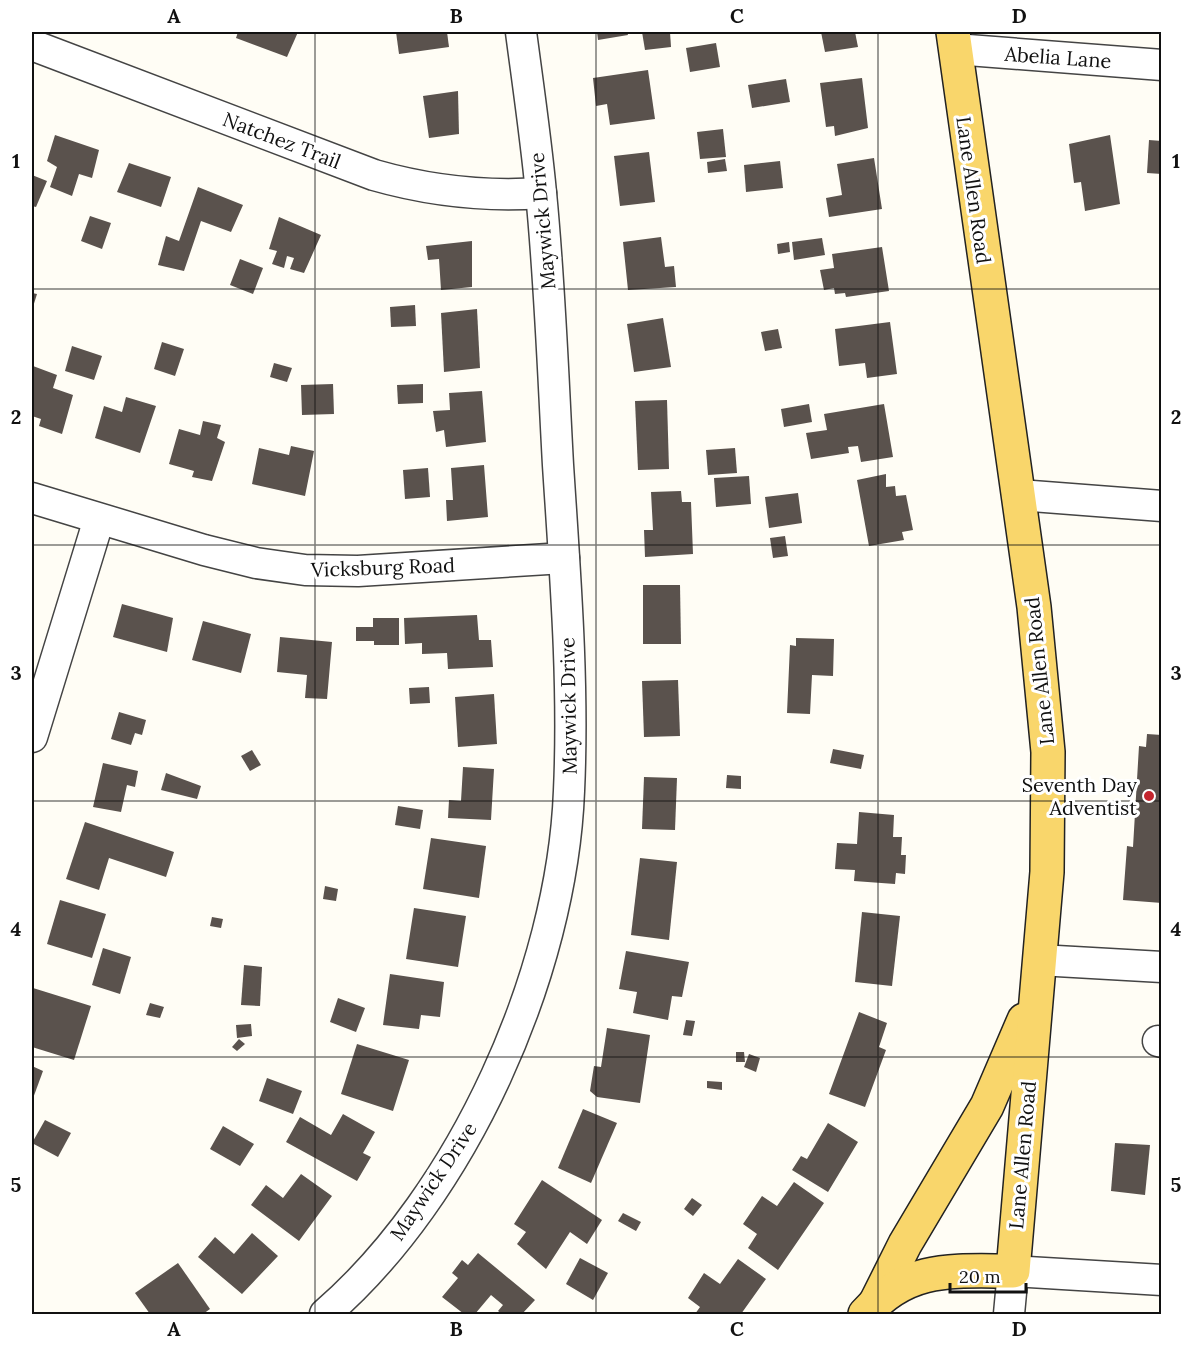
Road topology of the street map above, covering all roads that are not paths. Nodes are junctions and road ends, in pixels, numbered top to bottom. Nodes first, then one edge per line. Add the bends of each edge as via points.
1 (521, 32) edge
2 (954, 40) edge
3 (32, 45) edge
4 (1161, 65) edge
5 (542, 193) junction
6 (1019, 495) junction
7 (32, 498) edge
8 (1161, 506) edge
9 (99, 519) junction
10 (564, 558) junction
11 (32, 737) edge
12 (1039, 960) junction
13 (1161, 967) edge
14 (1036, 993) junction
15 (1012, 1271) junction
16 (1161, 1280) edge
17 (870, 1308) edge
18 (325, 1314) edge
19 (1009, 1314) edge

1 - 5 street, Maywick Drive
2 - 4 street, Abelia Lane
2 - 6 main road, Lane Allen Road
3 - 5 street, Natchez Trail via 374,175 454,192 497,196
5 - 10 street, Maywick Drive
6 - 8 street
6 - 12 main road, Lane Allen Road via 1048,752 1048,839
7 - 9 street, Vicksburg Road
9 - 10 street, Vicksburg Road via 246,561 305,570
9 - 11 street
10 - 18 street, Maywick Drive via 569,793 554,904 537,968 500,1068 446,1168 378,1261
12 - 13 street
12 - 14 main road, Lane Allen Road
14 - 15 main road, Lane Allen Road
14 - 17 main road via 987,1106
15 - 16 street
15 - 17 main road via 934,1273 891,1288
15 - 19 street, Lane Allen Road

